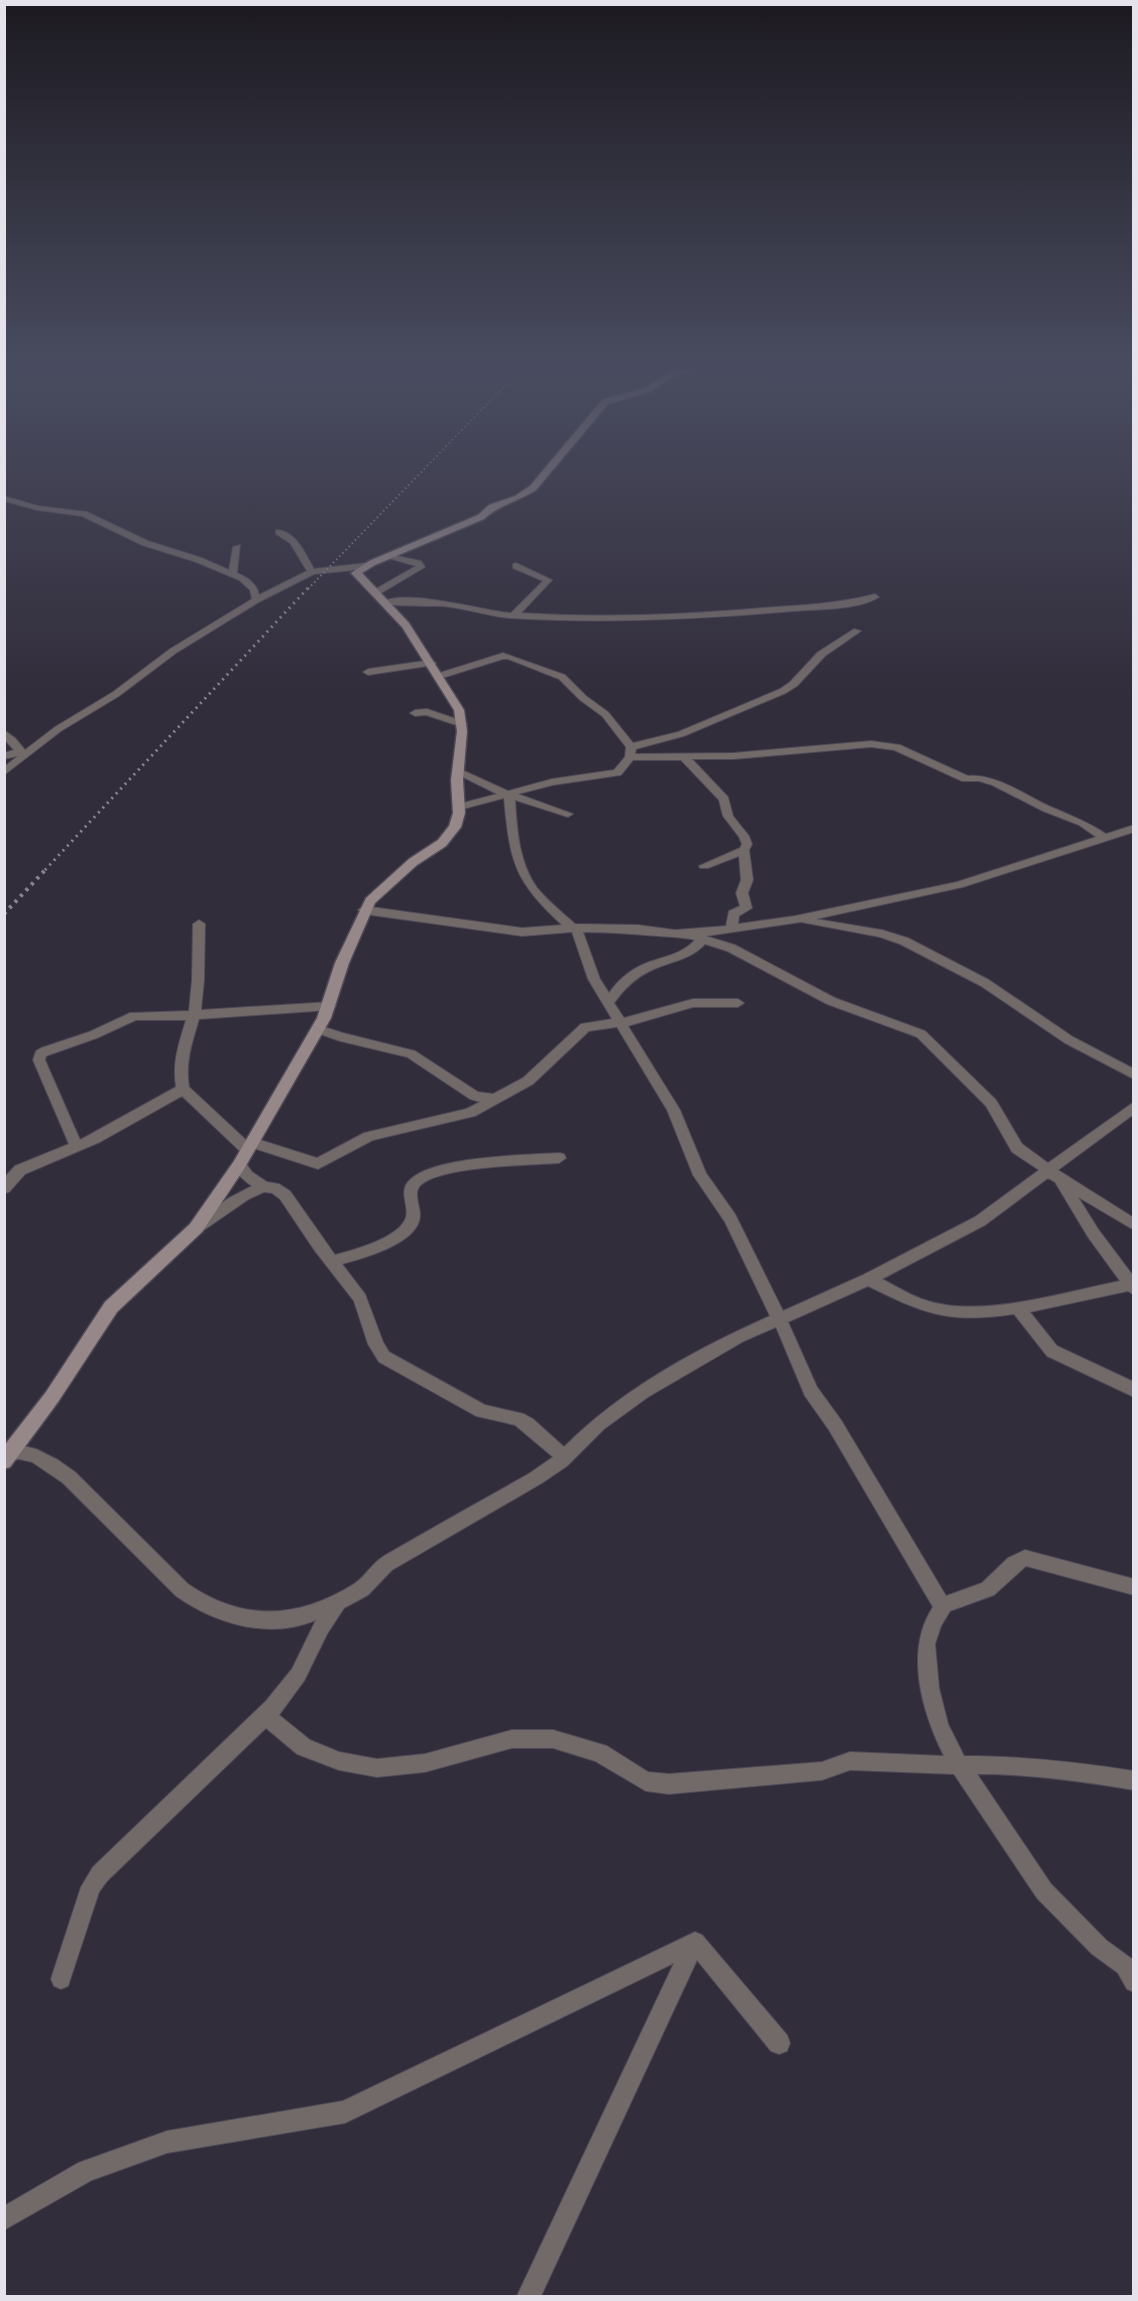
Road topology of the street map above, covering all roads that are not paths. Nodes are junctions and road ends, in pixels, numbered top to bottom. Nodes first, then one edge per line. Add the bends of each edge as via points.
1 (542, 477) edge
2 (4, 498) edge
3 (279, 532) dead end
4 (237, 547) dead end
5 (391, 556) junction
6 (366, 566) junction
7 (516, 566) dead end
8 (312, 572) junction
9 (233, 574) junction
10 (875, 597) dead end
11 (379, 598) junction
12 (256, 600) junction
13 (514, 615) junction
14 (857, 631) dead end
15 (431, 663) junction
16 (368, 672) dead end
17 (439, 676) junction
18 (415, 713) dead end
19 (462, 724) junction
20 (4, 733) edge
21 (631, 752) junction
22 (22, 754) junction
23 (4, 756) edge
24 (683, 756) junction
25 (4, 771) edge
26 (458, 772) junction
27 (507, 794) junction
28 (459, 807) junction
29 (568, 814) dead end
30 (1134, 828) edge
31 (1104, 837) junction
32 (744, 850) junction
33 (704, 866) dead end
34 (364, 910) junction
35 (795, 920) junction
36 (199, 924) dead end
37 (574, 928) junction
38 (732, 930) junction
39 (685, 934) junction
40 (703, 939) junction
41 (608, 1003) junction
42 (738, 1003) dead end
43 (330, 1006) junction
44 (193, 1015) junction
45 (620, 1022) junction
46 (318, 1029) junction
47 (1134, 1075) edge
48 (183, 1089) junction
49 (493, 1099) junction
50 (1134, 1107) edge
51 (249, 1146) junction
52 (77, 1147) junction
53 (559, 1158) dead end
54 (238, 1165) junction
55 (1054, 1174) junction
56 (264, 1187) junction
57 (4, 1188) edge
58 (1134, 1225) edge
59 (196, 1228) junction
60 (331, 1262) junction
61 (868, 1279) junction
62 (1132, 1287) edge
63 (1017, 1307) junction
64 (779, 1318) junction
65 (1134, 1390) edge
66 (7, 1455) edge
67 (564, 1457) junction
68 (1134, 1587) edge
69 (337, 1603) junction
70 (944, 1605) junction
71 (265, 1716) junction
72 (959, 1765) junction
73 (1134, 1781) edge
74 (695, 1942) junction
75 (61, 1979) dead end
76 (1134, 1982) edge
77 (779, 2043) dead end
78 (4, 2219) edge
79 (529, 2296) edge

1 - 5 street via 533,488 492,507 481,517
2 - 9 street via 37,508 84,514 145,543
3 - 8 street via 293,541
4 - 9 street
5 - 6 street
5 - 11 street via 421,567
6 - 8 street
6 - 11 street via 356,574
7 - 13 street via 548,580
8 - 12 street
9 - 12 street via 254,589
10 - 13 street via 848,604 728,614 571,618
11 - 13 street
11 - 15 street via 406,625
12 - 22 street via 173,651 116,694
14 - 21 street via 834,644 804,671 796,684 783,691
15 - 16 street
15 - 17 street
17 - 19 street via 459,710
17 - 21 street via 503,656 562,677 611,720
18 - 19 street via 428,712
19 - 26 street
20 - 22 street
21 - 24 street
21 - 27 street via 620,771 613,775 552,782
22 - 23 street
22 - 25 street
24 - 31 street via 734,756 871,744 896,747 966,778 996,783 1083,823
24 - 32 street via 724,799 728,816 744,836
26 - 27 street
26 - 28 street
27 - 28 street
27 - 29 street
27 - 37 street via 515,846 528,880 534,891
28 - 34 street via 449,836 413,862
30 - 31 street
31 - 35 street via 959,885
32 - 33 street
32 - 38 street via 747,880 742,893 746,908 733,914
34 - 37 street via 522,932
34 - 43 street via 342,963
35 - 38 street
35 - 47 street via 894,936 985,983 1069,1040
36 - 44 street via 197,1000
37 - 39 street
37 - 41 street
38 - 39 street
39 - 40 street
40 - 41 street via 680,958 647,967 624,981
40 - 55 street via 731,948 831,1001 921,1034 991,1103 1017,1148
41 - 45 street
42 - 45 street via 693,1003
43 - 44 street
43 - 46 street
44 - 48 street via 179,1062
44 - 52 street via 134,1016 40,1054 39,1060
45 - 49 street via 585,1027 534,1076
45 - 64 street via 673,1110 700,1175 730,1218
46 - 49 street via 411,1054 476,1096
46 - 51 street
48 - 51 street
48 - 52 street
49 - 51 street via 463,1116 365,1137 318,1164
50 - 55 street
51 - 54 street
52 - 57 street via 20,1170
53 - 60 street via 459,1166 425,1176 412,1186 413,1217 401,1234
54 - 56 street
54 - 59 street
55 - 58 street
55 - 61 street via 980,1221
55 - 62 street
56 - 59 street
56 - 60 street via 273,1187 285,1195
59 - 66 street via 111,1307 52,1397
60 - 67 street via 360,1298 384,1357 482,1411 518,1419
61 - 63 street via 935,1309 975,1312
61 - 64 street
62 - 63 street
63 - 65 street via 1053,1351
64 - 67 street via 642,1392 598,1424
64 - 70 street via 811,1391
66 - 69 street via 46,1461 74,1481 182,1590 198,1601 245,1619 271,1621 303,1617
67 - 69 street via 537,1478 386,1564 362,1589
68 - 70 street via 1025,1558 1014,1563 988,1589
69 - 71 street via 298,1675
70 - 72 street via 926,1644 930,1688 939,1726
71 - 72 street via 304,1747 339,1761 377,1768 426,1763 512,1739 553,1739 585,1747 646,1781 669,1785 822,1771 850,1761
71 - 75 street via 100,1874
72 - 73 street via 1071,1770
72 - 76 street via 1044,1891 1100,1947 1125,1966
74 - 77 street
74 - 78 street via 345,2112 168,2142 86,2171
74 - 79 street

